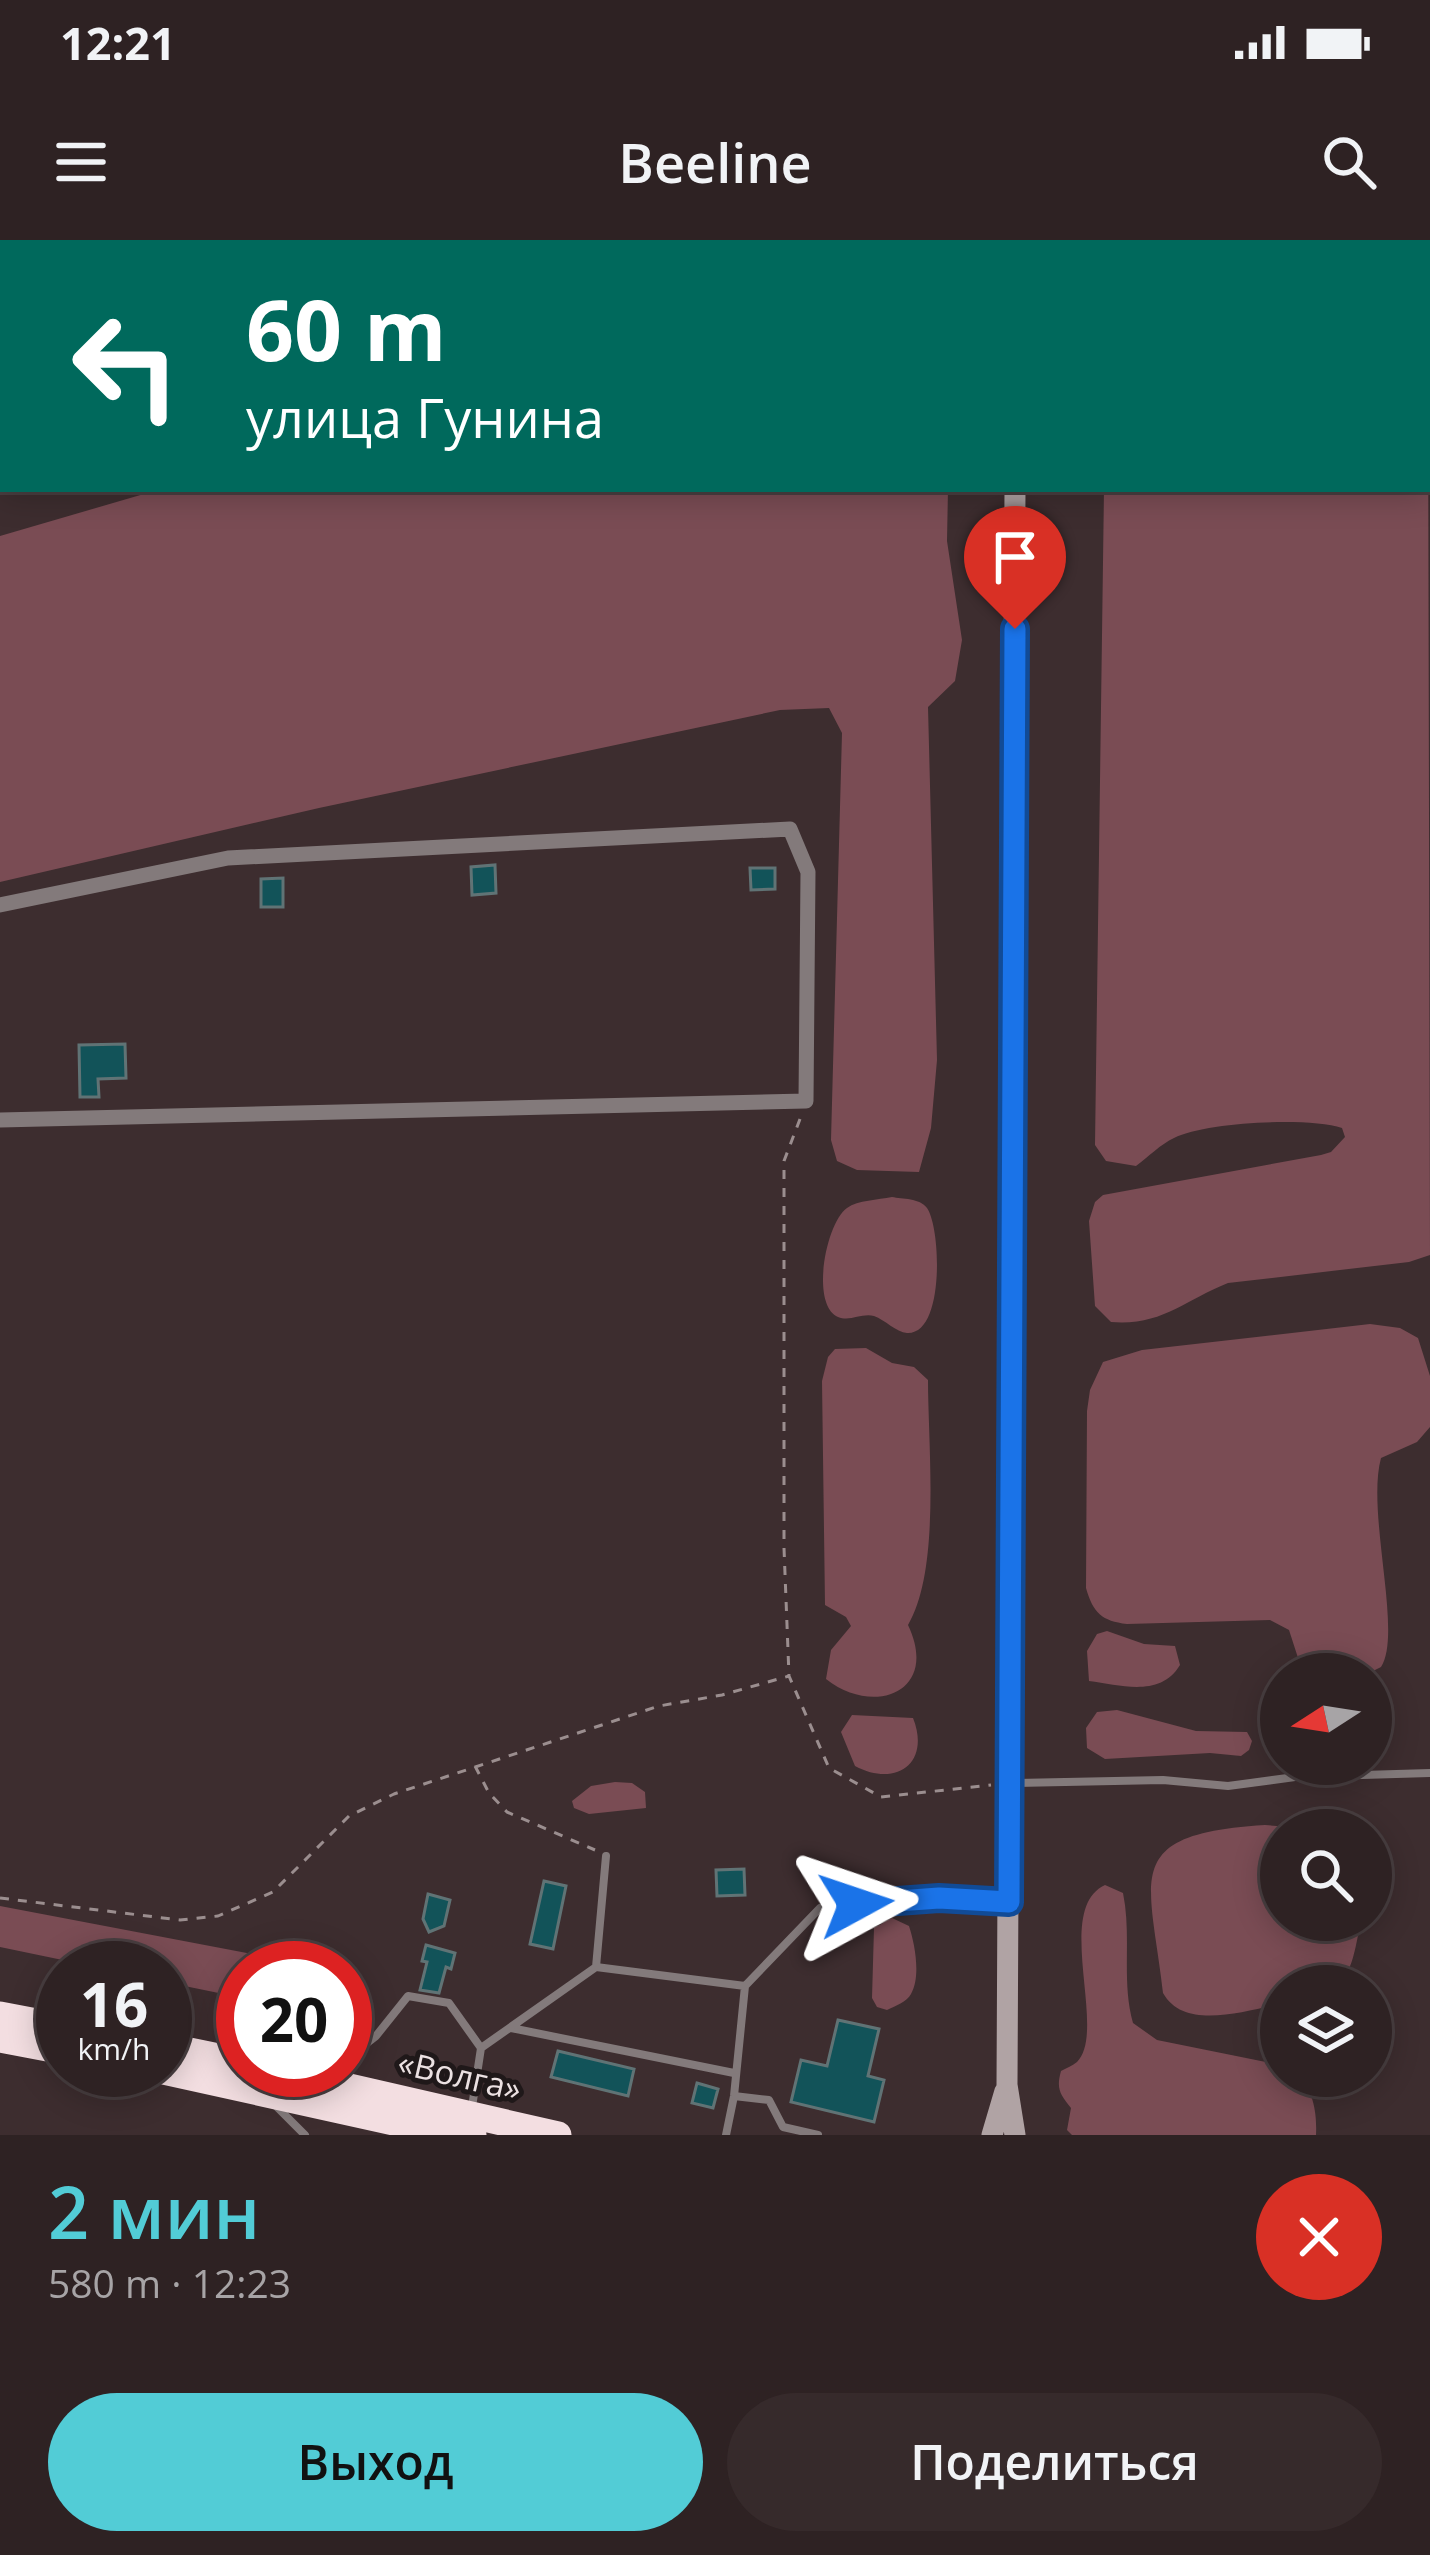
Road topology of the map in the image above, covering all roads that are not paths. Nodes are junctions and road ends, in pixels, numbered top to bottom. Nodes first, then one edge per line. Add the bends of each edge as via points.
1 (1016, 492) edge
2 (0, 905) edge
3 (0, 1120) edge
4 (1430, 1773) edge
5 (1010, 1783) junction
6 (606, 1856) road end
7 (1009, 1902) junction
8 (596, 1967) junction
9 (745, 1986) junction
10 (0, 2015) edge
11 (36, 2022) edge
12 (510, 2028) junction
13 (0, 2039) edge
14 (372, 2039) edge
15 (36, 2046) edge
16 (481, 2048) junction
17 (734, 2073) junction
18 (1007, 2085) junction
19 (372, 2091) edge
20 (734, 2096) junction
21 (279, 2097) edge
22 (311, 2097) edge
23 (472, 2125) edge
24 (395, 2130) edge
25 (305, 2135) edge
26 (558, 2135) edge
27 (726, 2135) edge
28 (818, 2135) edge
29 (992, 2135) edge
30 (1015, 2135) edge

1 - 5 main road
2 - 3 street via 228,858 790,829 808,872 806,1100
4 - 5 lane via 1228,1786
5 - 7 main road
6 - 8 lane
7 - 9 lane via 939,1898 820,1908
7 - 18 main road
8 - 9 lane
8 - 12 lane
9 - 17 lane
10 - 11 highway
12 - 16 lane
12 - 17 lane
13 - 15 highway
14 - 16 lane via 408,1996 448,2002
16 - 23 lane
17 - 20 lane
18 - 29 main road
18 - 30 main road
19 - 23 highway, «Волга»
20 - 27 lane
20 - 28 lane via 769,2100 783,2127
21 - 25 lane
22 - 24 highway, «Волга»
23 - 24 highway, «Волга»
23 - 26 highway, «Волга»

